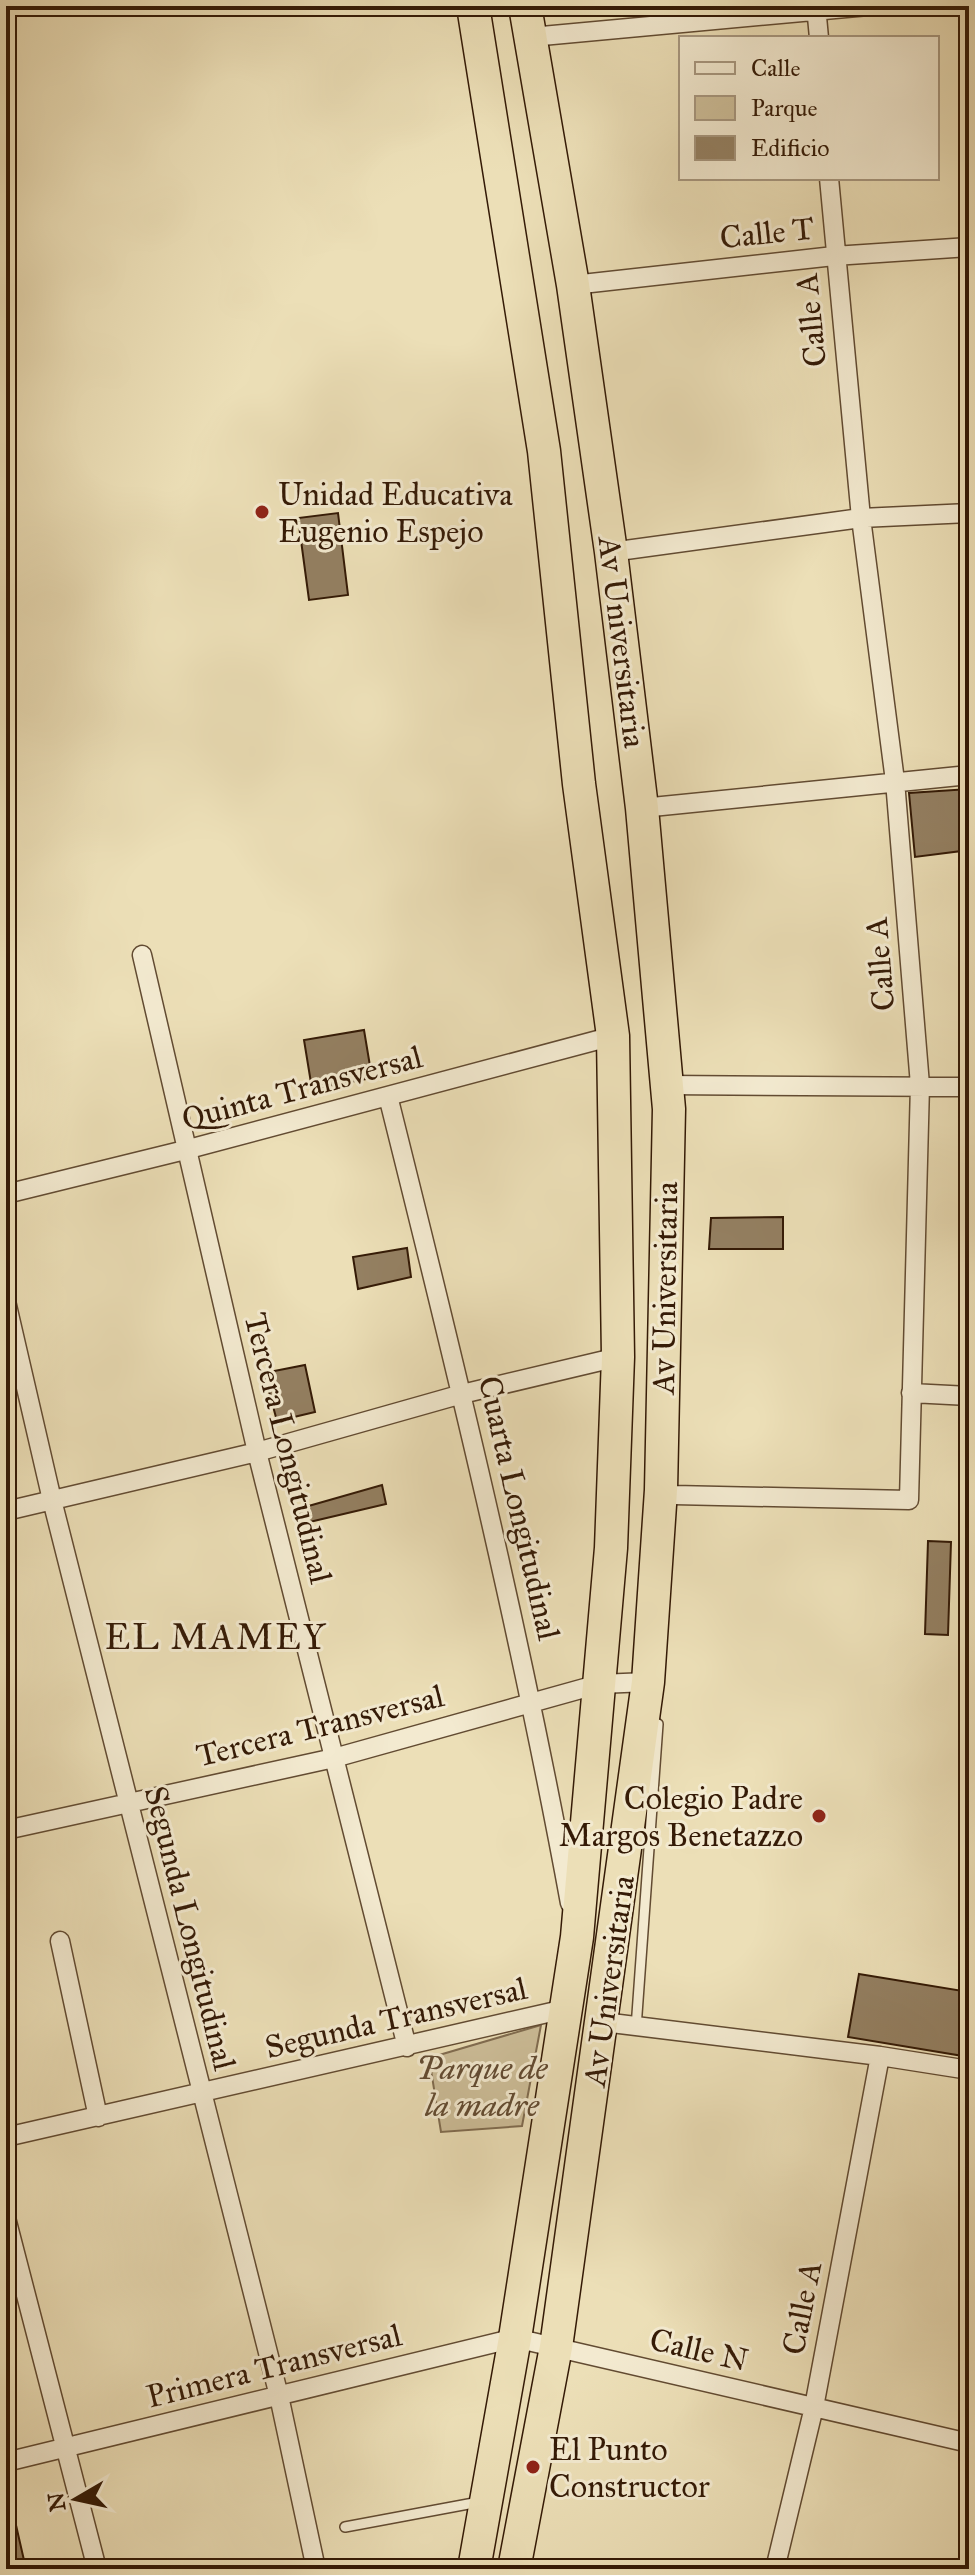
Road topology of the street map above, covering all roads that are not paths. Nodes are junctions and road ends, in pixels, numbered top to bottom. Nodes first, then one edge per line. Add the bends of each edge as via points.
1 (473, 6) edge
2 (868, 6) edge
3 (816, 8) edge
4 (528, 21) edge
5 (819, 36) edge
6 (829, 180) edge
7 (969, 247) edge
8 (834, 256) junction
9 (573, 285) junction
10 (597, 442) junction
11 (544, 451) junction
12 (969, 513) edge
13 (861, 518) junction
14 (611, 552) junction
15 (969, 775) edge
16 (895, 781) junction
17 (642, 808) junction
18 (142, 955) dead end
19 (613, 1036) junction
20 (667, 1085) junction
21 (920, 1085) junction
22 (969, 1087) edge
23 (388, 1096) junction
24 (185, 1150) junction
25 (6, 1194) edge
26 (6, 1301) edge
27 (618, 1357) junction
28 (911, 1393) junction
29 (462, 1394) junction
30 (969, 1396) edge
31 (257, 1452) junction
32 (669, 1499) junction
33 (52, 1500) junction
34 (6, 1511) edge
35 (648, 1682) junction
36 (599, 1684) junction
37 (533, 1701) junction
38 (658, 1714) dead end
39 (334, 1758) junction
40 (129, 1803) junction
41 (6, 1830) edge
42 (577, 1937) junction
43 (60, 1941) dead end
44 (565, 2009) junction
45 (603, 2022) junction
46 (636, 2028) junction
47 (407, 2047) junction
48 (880, 2056) junction
49 (969, 2070) edge
50 (201, 2093) junction
51 (98, 2117) junction
52 (6, 2137) edge
53 (6, 2218) edge
54 (515, 2338) junction
55 (556, 2347) junction
56 (279, 2396) junction
57 (814, 2407) junction
58 (969, 2443) edge
59 (68, 2447) junction
60 (6, 2462) edge
61 (486, 2501) junction
62 (345, 2527) dead end
63 (97, 2569) edge
64 (316, 2569) edge
65 (474, 2569) edge
66 (514, 2569) edge
67 (775, 2569) edge

1 - 11 highway, Av Universitaria
2 - 3 street
3 - 4 street
3 - 5 street
4 - 9 highway, Av Universitaria
6 - 8 street, Calle A
7 - 8 street, Calle T
8 - 9 street, Calle T
8 - 13 street, Calle A
9 - 10 highway, Av Universitaria
10 - 11 highway
10 - 14 highway, Av Universitaria
11 - 19 highway, Av Universitaria via 579,784
12 - 13 street
13 - 14 street
13 - 16 street, Calle A
14 - 17 highway, Av Universitaria
15 - 16 street
16 - 17 street
16 - 21 street, Calle A
17 - 20 highway, Av Universitaria
18 - 24 street, Tercera Longitudinal
19 - 23 street, Quinta Transversal
19 - 27 highway, Av Universitaria
20 - 21 street
20 - 32 highway, Av Universitaria
21 - 22 street
21 - 28 street, Calle A
23 - 24 street, Quinta Transversal
23 - 29 street, Cuarta Longitudinal
24 - 25 street, Quinta Transversal
24 - 31 street, Tercera Longitudinal
26 - 33 street, Segunda Longitudinal
27 - 29 street
27 - 36 highway, Av Universitaria via 611,1548
28 - 30 street
28 - 32 street, Calle A via 909,1500
29 - 31 street
29 - 37 street, Cuarta Longitudinal
31 - 33 street
31 - 39 street, Tercera Longitudinal
32 - 35 highway, Av Universitaria
33 - 34 street
33 - 40 street, Segunda Longitudinal
35 - 36 street, Tercera Transversal
35 - 45 highway, Av Universitaria
36 - 37 street, Tercera Transversal
36 - 42 highway, Av Universitaria
37 - 39 street, Tercera Transversal
37 - 42 street, Cuarta Longitudinal
38 - 46 lane
39 - 40 street, Tercera Transversal
39 - 47 street, Tercera Longitudinal
40 - 41 street, Tercera Transversal
40 - 50 street, Segunda Longitudinal
42 - 44 highway, Av Universitaria
43 - 51 street
44 - 47 street, Segunda Transversal
44 - 54 highway, Av Universitaria
45 - 46 street
45 - 55 highway, Av Universitaria
46 - 48 street
47 - 50 street, Segunda Transversal
48 - 49 street
48 - 57 street, Calle A
50 - 51 street, Segunda Transversal
50 - 56 street, Segunda Longitudinal
51 - 52 street, Segunda Transversal
53 - 59 street
54 - 55 street, Primera Transversal
54 - 56 street, Primera Transversal
54 - 61 highway, Av Universitaria
55 - 57 street, Calle N
55 - 66 highway, Av Universitaria
56 - 59 street, Primera Transversal
56 - 64 street, Segunda Longitudinal
57 - 58 street, Calle N
57 - 67 street, Calle A
59 - 60 street, Primera Transversal
59 - 63 street
61 - 62 lane
61 - 65 highway, Av Universitaria

